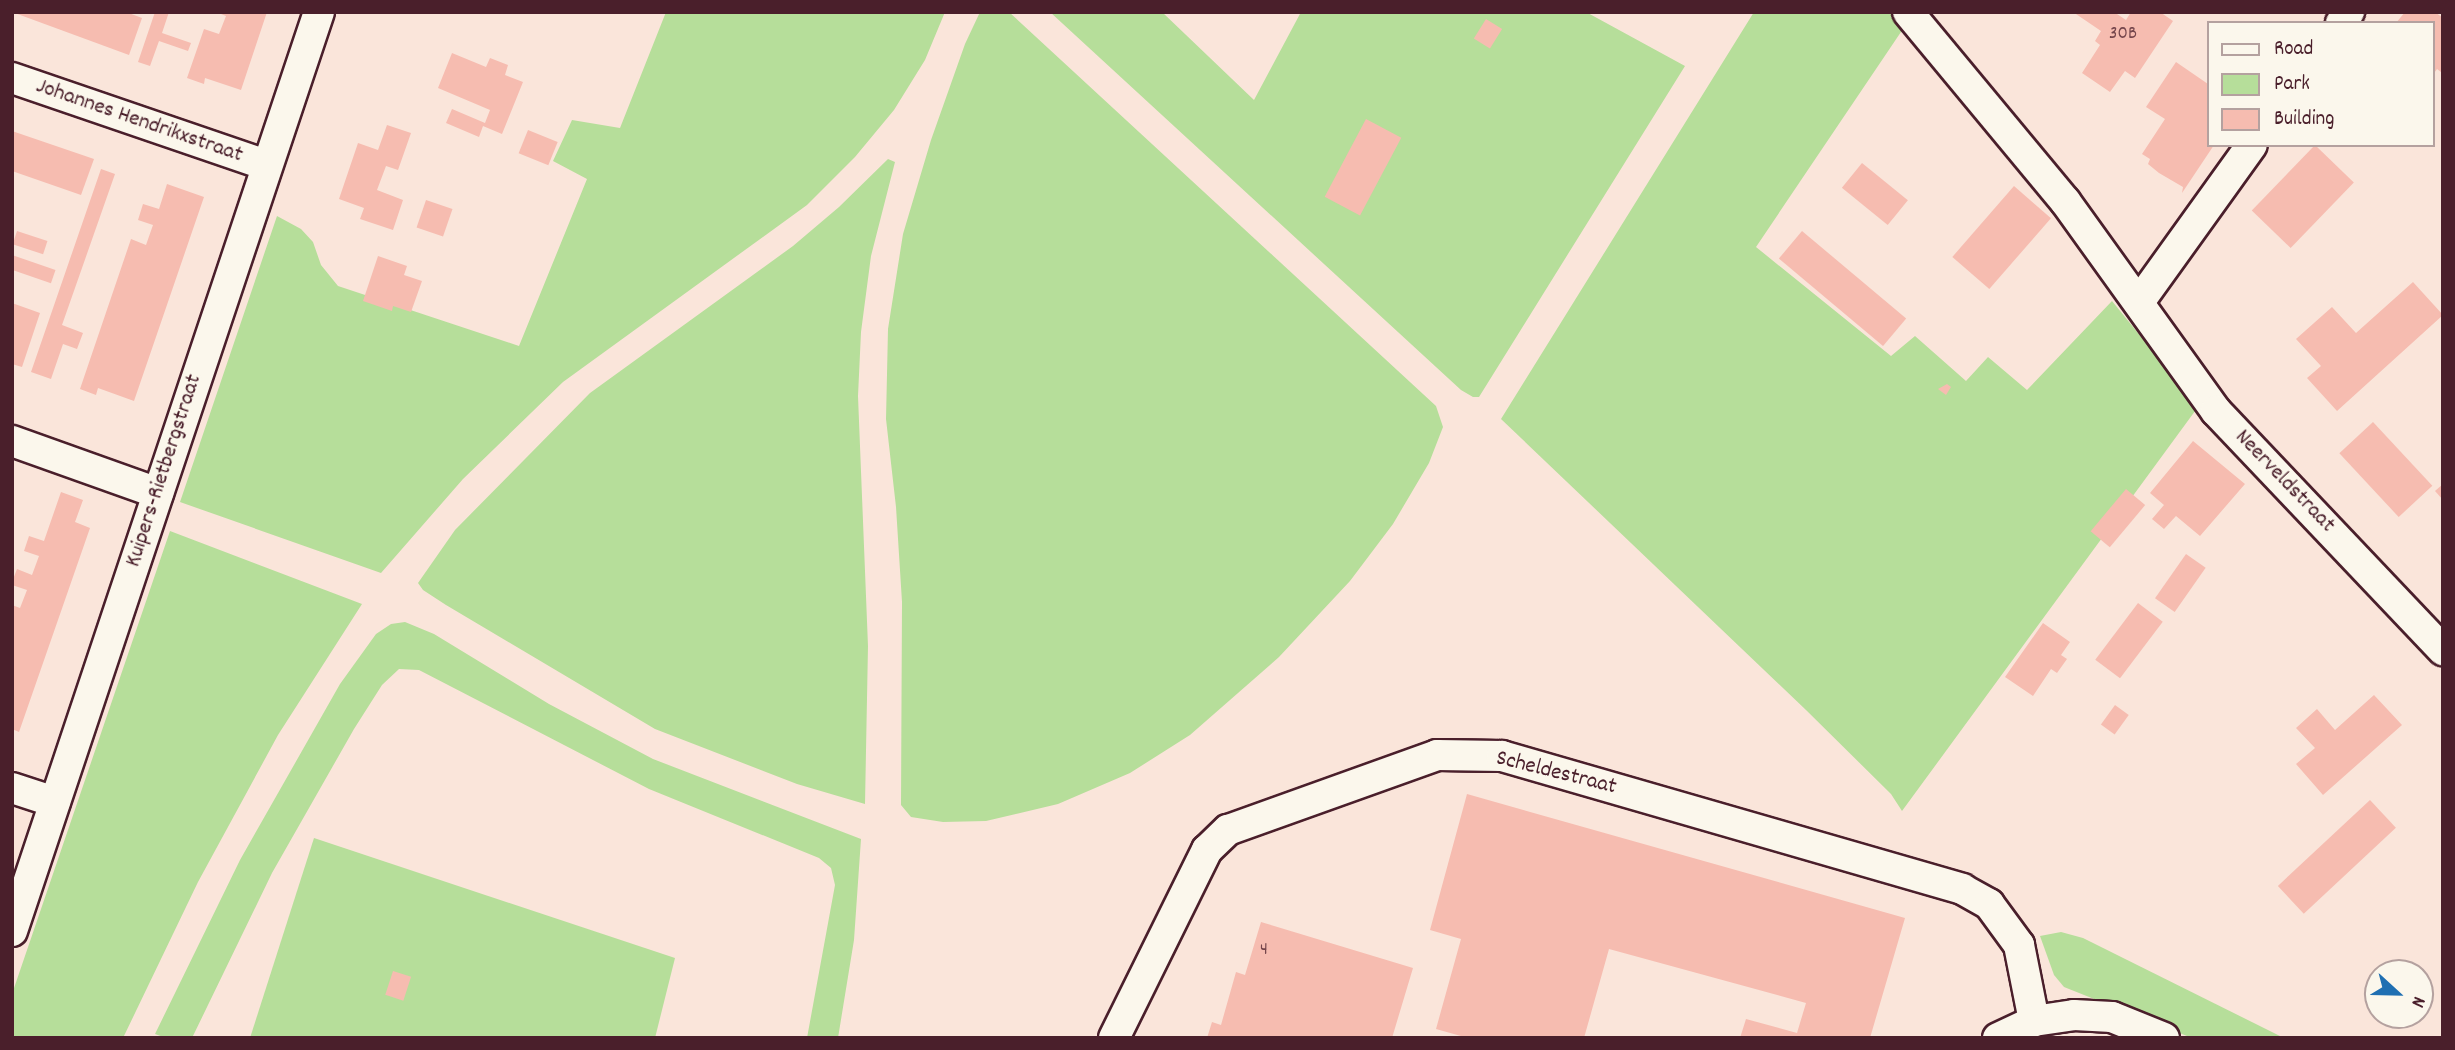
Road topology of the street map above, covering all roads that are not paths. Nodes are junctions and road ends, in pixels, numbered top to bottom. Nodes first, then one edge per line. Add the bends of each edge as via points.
1 (319, 12) edge
2 (1908, 12) edge
3 (12, 78) edge
4 (2251, 147) edge
5 (266, 165) junction
6 (2139, 302) junction
7 (12, 441) edge
8 (158, 493) junction
9 (2443, 650) edge
10 (12, 788) edge
11 (55, 803) junction
12 (12, 931) edge
13 (2034, 1021) junction
14 (1114, 1038) edge
15 (1998, 1038) edge
16 (2164, 1038) edge

1 - 5 street, Kuipers-Rietbergstraat
2 - 6 street, Neerveldstraat via 2065,201
3 - 5 street, Johannes Hendrikxstraat
4 - 6 street
5 - 8 street, Kuipers-Rietbergstraat
6 - 9 street, Neerveldstraat via 2216,411
7 - 8 street
8 - 11 street, Kuipers-Rietbergstraat
10 - 11 street
11 - 12 street, Kuipers-Rietbergstraat
13 - 14 street, Scheldestraat via 2019,945 1989,904 1962,889 1502,756 1437,755 1228,830 1207,850
13 - 15 street
13 - 16 street via 2074,1015 2112,1017

